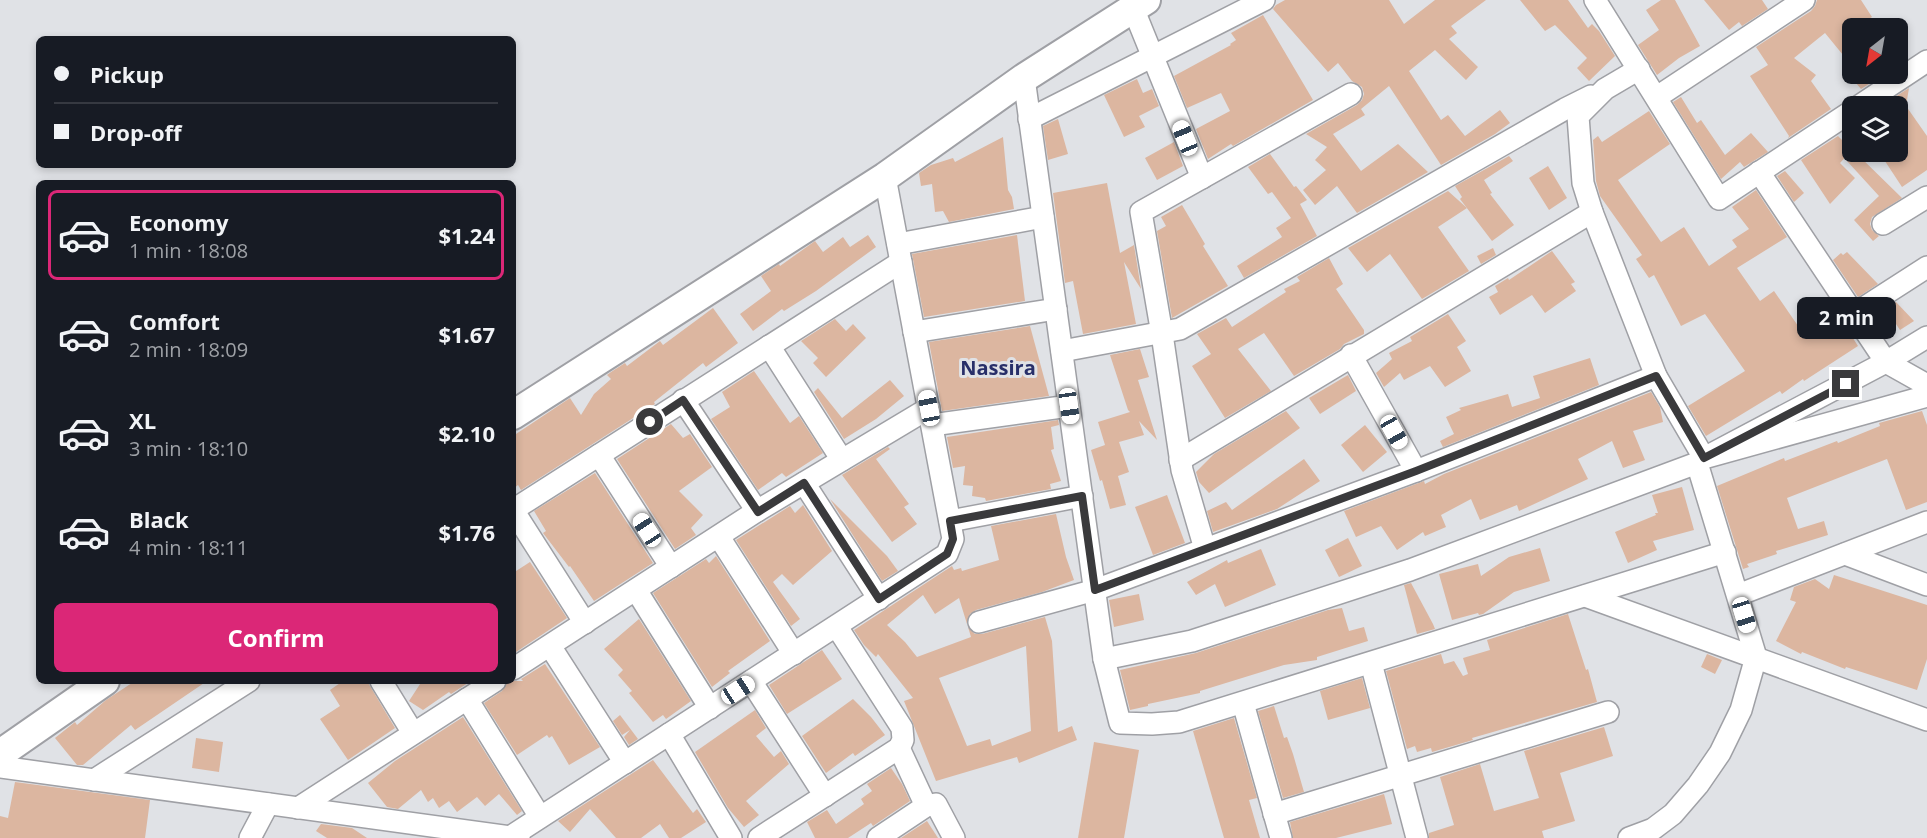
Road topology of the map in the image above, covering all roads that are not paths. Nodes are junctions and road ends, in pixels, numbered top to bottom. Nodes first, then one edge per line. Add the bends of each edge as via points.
1 (1264, 0) edge
2 (1595, 0) edge
3 (1804, 0) edge
4 (1139, 4) edge
5 (1151, 57) junction
6 (1927, 61) edge
7 (1639, 69) junction
8 (1024, 78) junction
9 (1605, 89) junction
10 (1351, 94) dead end
11 (1874, 96) edge
12 (1657, 97) junction
13 (1842, 118) edge
14 (1029, 119) junction
15 (1759, 172) junction
16 (885, 177) junction
17 (1202, 178) junction
18 (1927, 197) edge
19 (1592, 212) junction
20 (1043, 217) junction
21 (1883, 224) dead end
22 (900, 253) junction
23 (1927, 267) edge
24 (1056, 309) junction
25 (1854, 314) junction
26 (914, 332) junction
27 (1162, 334) junction
28 (1927, 338) edge
29 (769, 346) junction
30 (1062, 351) junction
31 (1352, 355) junction
32 (1886, 362) junction
33 (1656, 376) junction
34 (1927, 386) edge
35 (1927, 396) edge
36 (683, 400) junction
37 (1069, 406) junction
38 (516, 413) edge
39 (930, 417) junction
40 (599, 455) junction
41 (842, 460) junction
42 (1180, 460) junction
43 (1700, 460) junction
44 (1416, 471) junction
45 (804, 483) junction
46 (1082, 496) junction
47 (516, 508) edge
48 (758, 512) junction
49 (516, 515) edge
50 (950, 521) junction
51 (1927, 522) edge
52 (719, 537) junction
53 (1205, 549) junction
54 (1725, 552) junction
55 (1845, 554) junction
56 (671, 567) junction
57 (1927, 585) edge
58 (636, 590) junction
59 (1095, 590) junction
60 (1738, 595) junction
61 (1586, 596) junction
62 (879, 599) junction
63 (979, 622) dead end
64 (585, 623) junction
65 (837, 627) junction
66 (550, 646) junction
67 (794, 654) junction
68 (1756, 657) junction
69 (1104, 659) junction
70 (1371, 663) junction
71 (516, 667) edge
72 (752, 681) junction
73 (101, 684) edge
74 (244, 684) edge
75 (383, 684) edge
76 (490, 684) edge
77 (467, 699) junction
78 (1243, 703) junction
79 (710, 708) junction
80 (1608, 712) dead end
81 (1927, 720) edge
82 (413, 734) junction
83 (669, 734) junction
84 (899, 748) junction
85 (0, 754) edge
86 (625, 763) junction
87 (0, 767) edge
88 (1401, 775) junction
89 (94, 780) junction
90 (825, 796) junction
91 (268, 804) junction
92 (926, 806) junction
93 (298, 808) junction
94 (1274, 814) junction
95 (540, 817) junction
96 (514, 837) edge
97 (250, 838) edge
98 (731, 838) edge
99 (759, 838) edge
100 (878, 838) edge
101 (954, 838) edge
102 (1281, 838) edge
103 (1418, 838) edge
104 (1629, 838) edge

1 - 5 street
2 - 7 street
3 - 12 street
4 - 5 street
4 - 8 main road
5 - 14 street
5 - 17 street
6 - 11 street
7 - 9 street
7 - 12 street
8 - 14 street
8 - 16 main road
9 - 19 street via 1578,116 1583,183
9 - 27 street via 1180,329
10 - 17 street
12 - 15 street via 1719,199
13 - 15 street
14 - 20 street
15 - 25 street
16 - 22 street
16 - 38 main road
17 - 27 street via 1141,212
18 - 21 street
19 - 31 street
19 - 33 street
20 - 22 street
20 - 24 street
22 - 26 street
22 - 29 street
23 - 25 street
24 - 26 street
24 - 30 street
25 - 32 street
26 - 39 street
27 - 30 street
27 - 42 street
28 - 32 street
29 - 36 street
29 - 41 street
30 - 37 street
31 - 42 street
31 - 44 street
32 - 34 street
32 - 43 street
33 - 43 street
33 - 44 street
35 - 43 street
36 - 40 street
36 - 48 street
37 - 39 street
37 - 46 street
39 - 41 street
39 - 50 street
40 - 47 street
40 - 56 street
41 - 45 street
42 - 53 street
43 - 54 street
43 - 69 street via 1410,570 1192,641
44 - 53 street
45 - 48 street
45 - 62 street
46 - 50 street
46 - 59 street
48 - 52 street
49 - 64 street
50 - 62 street via 953,539 947,554
51 - 55 street
52 - 56 street
52 - 67 street
53 - 59 street
54 - 60 street
54 - 61 street
55 - 57 street
55 - 60 street
56 - 58 street
58 - 64 street
58 - 79 street
59 - 63 street
59 - 69 street
60 - 68 street
61 - 68 street
61 - 70 street
62 - 65 street
64 - 66 street
65 - 67 street
65 - 84 street via 902,728
66 - 71 street
66 - 86 street
67 - 72 street
68 - 81 street
68 - 104 street via 1741,710 1720,753 1698,785 1673,814 1653,829
69 - 78 street via 1120,723 1179,722
70 - 78 street
70 - 88 street
72 - 79 street
72 - 90 street
73 - 85 main road
74 - 89 street
75 - 82 street
76 - 77 street
77 - 82 street
77 - 95 street
78 - 94 street
79 - 83 street
80 - 88 street
82 - 93 street
83 - 86 street
83 - 98 street
84 - 90 street
84 - 92 street
86 - 95 street
87 - 89 street
88 - 94 street
88 - 103 street
89 - 91 street
90 - 99 street
91 - 93 street
91 - 97 street
92 - 100 street
92 - 101 street via 936,804
93 - 96 street
94 - 102 street
95 - 96 street

